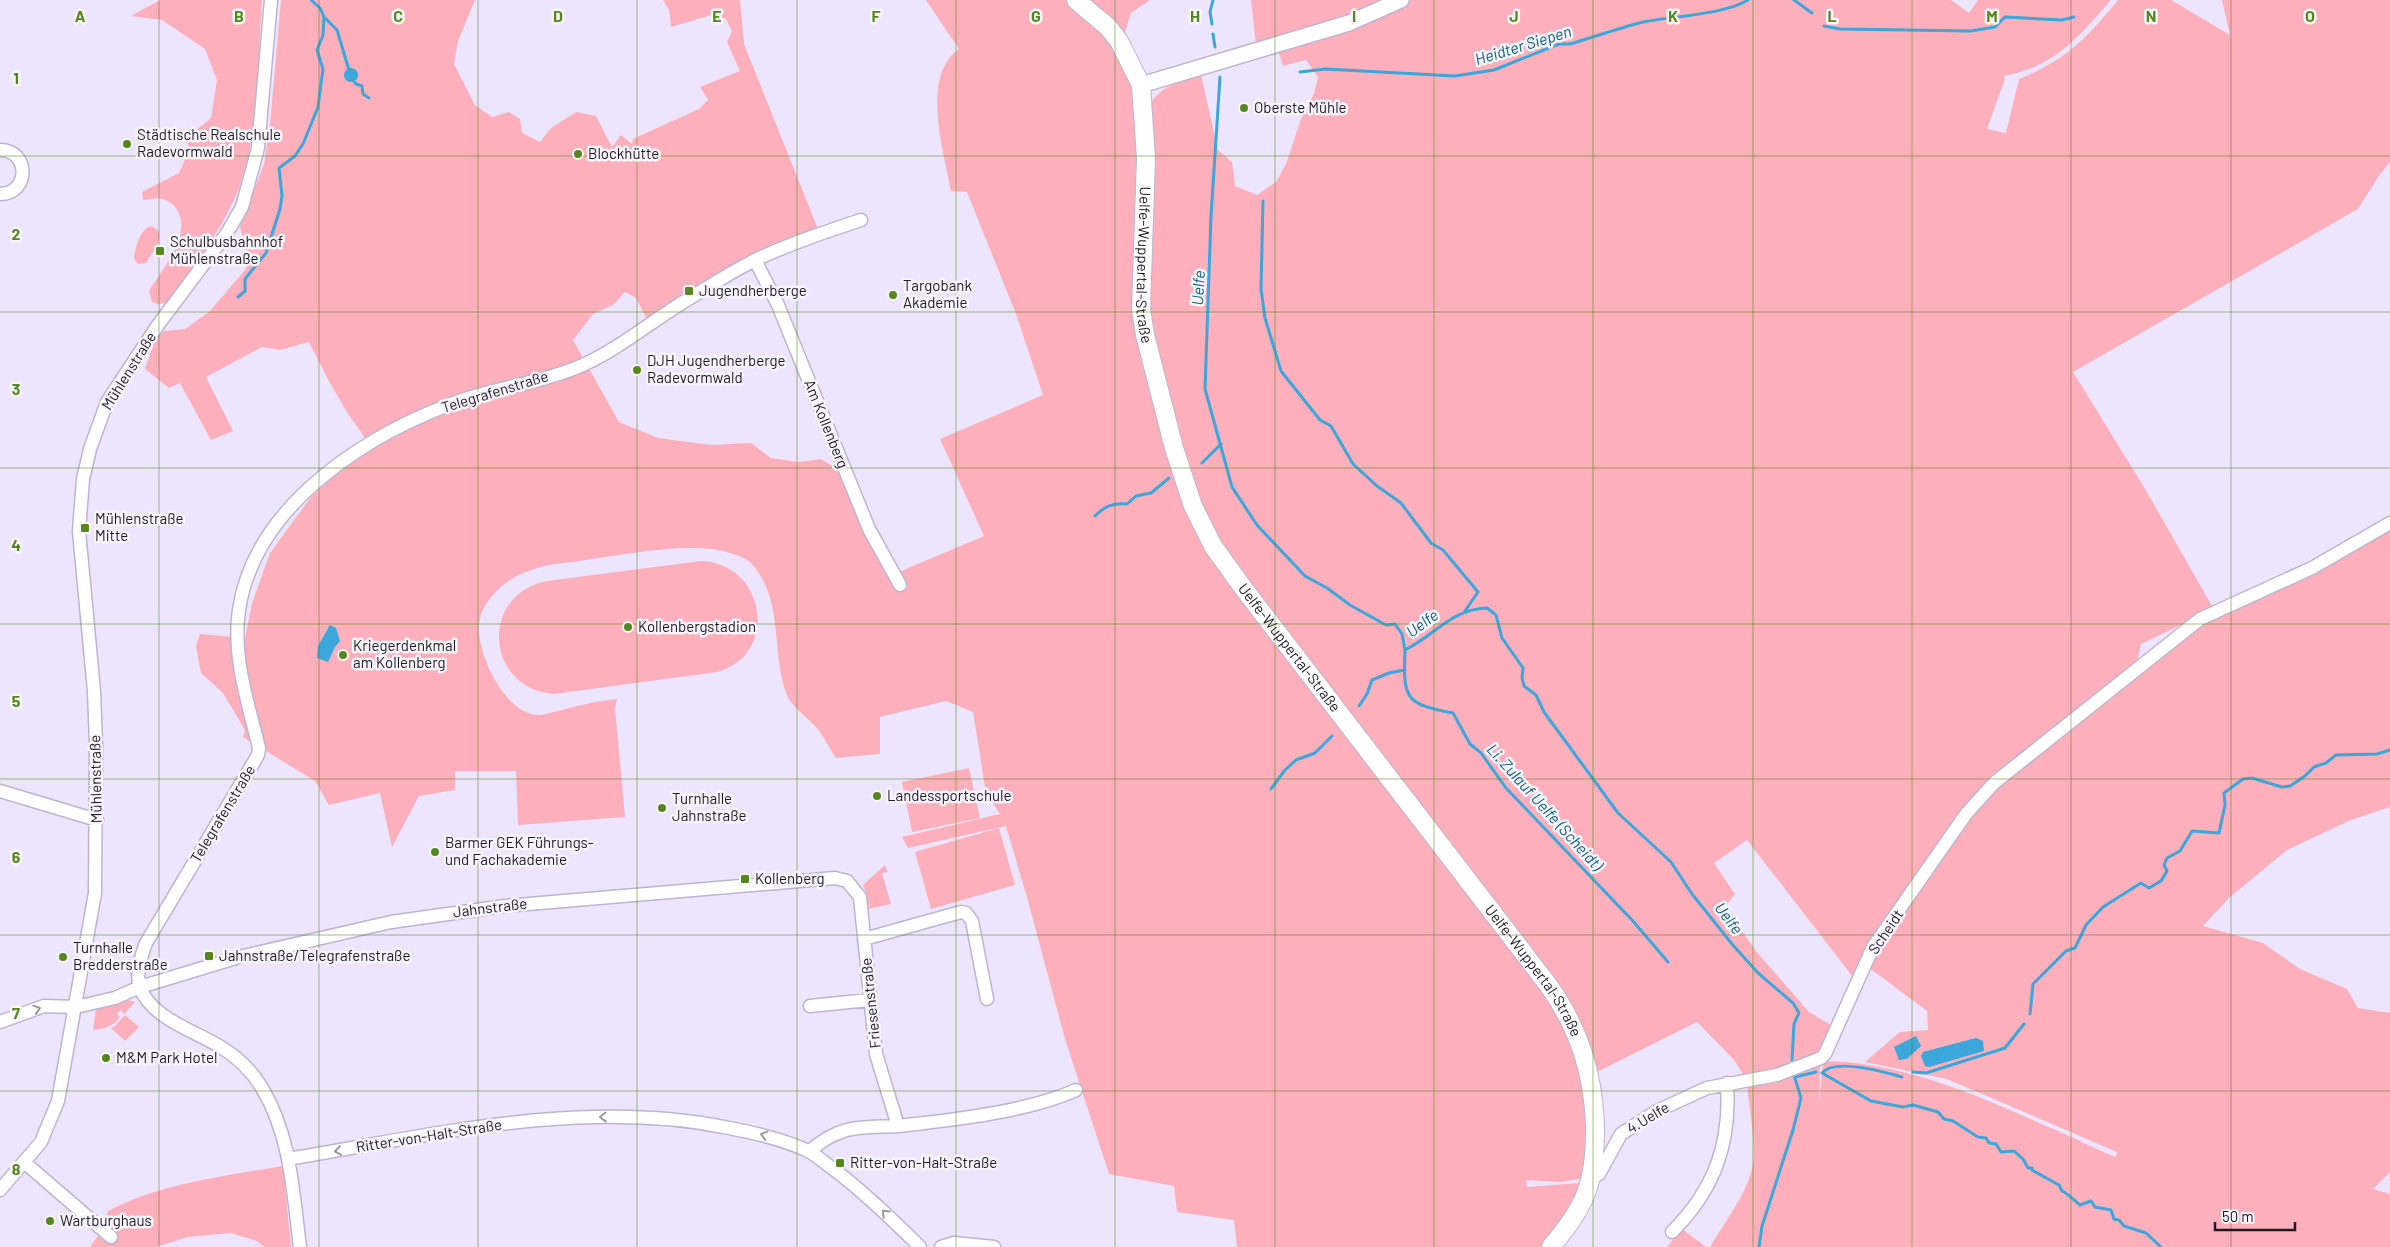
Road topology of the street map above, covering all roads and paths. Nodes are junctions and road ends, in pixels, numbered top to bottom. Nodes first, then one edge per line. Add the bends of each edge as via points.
1 (271, 0) edge
2 (1076, 0) edge
3 (1400, 0) edge
4 (1141, 85) junction
5 (0, 150) edge
6 (0, 194) edge
7 (861, 220) dead end
8 (755, 260) junction
9 (2390, 523) edge
10 (900, 585) dead end
11 (0, 791) edge
12 (97, 820) junction
13 (847, 882) joint
14 (864, 940) junction
15 (140, 987) junction
16 (987, 999) dead end
17 (869, 1000) junction
18 (810, 1006) dead end
19 (76, 1007) junction
20 (0, 1022) edge
21 (1821, 1058) joint
22 (1726, 1083) junction
23 (1076, 1090) dead end
24 (898, 1126) junction
25 (809, 1152) junction
26 (288, 1159) junction
27 (24, 1162) junction
28 (1590, 1179) junction
29 (0, 1190) edge
30 (1672, 1232) dead end
31 (111, 1237) dead end
32 (300, 1247) edge
33 (920, 1247) edge
34 (941, 1247) edge
35 (994, 1247) edge
36 (1551, 1247) edge

1 - 12 street, Mühlenstraße via 258,148 242,206 227,233 158,325 107,402 82,479 79,532 94,691
2 - 4 main road, Uelfe-Wuppertal-Straße via 1119,41
3 - 4 street via 1349,23
4 - 28 main road, Uelfe-Wuppertal-Straße via 1146,158 1141,309 1159,395 1193,506 1213,546 1239,582 1562,1005 1580,1040 1590,1075 1595,1137
5 - 6 street via 16,156 24,173 16,188
7 - 8 street, Telegrafenstraße
8 - 10 street, Am Kollenberg via 778,306 869,529
8 - 15 street, Telegrafenstraße via 588,363 469,398 393,430 331,470 286,513 254,564 239,610 240,671 258,755 146,943 139,965
9 - 21 street, Scheidt via 2312,568 2200,620 1994,783 1966,814 1873,947
11 - 12 street
12 - 19 street, Mühlenstraße via 95,893
13 - 14 street, Friesenstraße via 860,897
13 - 15 street, Jahnstraße via 835,878 816,879 466,911 391,922 239,957
14 - 16 street via 966,913 972,921
14 - 17 street, Friesenstraße
15 - 19 street via 115,998
15 - 26 street via 156,1008 171,1020 220,1046 247,1068 271,1104
17 - 18 street
17 - 24 street, Friesenstraße via 876,1054
20 -> 19 street via 44,1006
19 - 27 street via 56,1108 41,1142
21 - 22 street, 4.Uelfe via 1777,1075
22 - 28 street, 4.Uelfe via 1697,1092 1631,1126 1617,1140 1599,1174
22 - 30 street via 1727,1123 1717,1168 1695,1206
23 - 24 street via 1029,1106
24 - 25 street via 844,1129 818,1143
25 -> 26 street, Ritter-von-Halt-Straße via 766,1135 689,1120 606,1117 512,1123
33 -> 25 street, Ritter-von-Halt-Straße via 877,1205
26 - 32 street
27 - 29 street
27 - 31 street
28 - 36 main road, Uelfe-Wuppertal-Straße via 1574,1216
34 - 35 street via 954,1243

